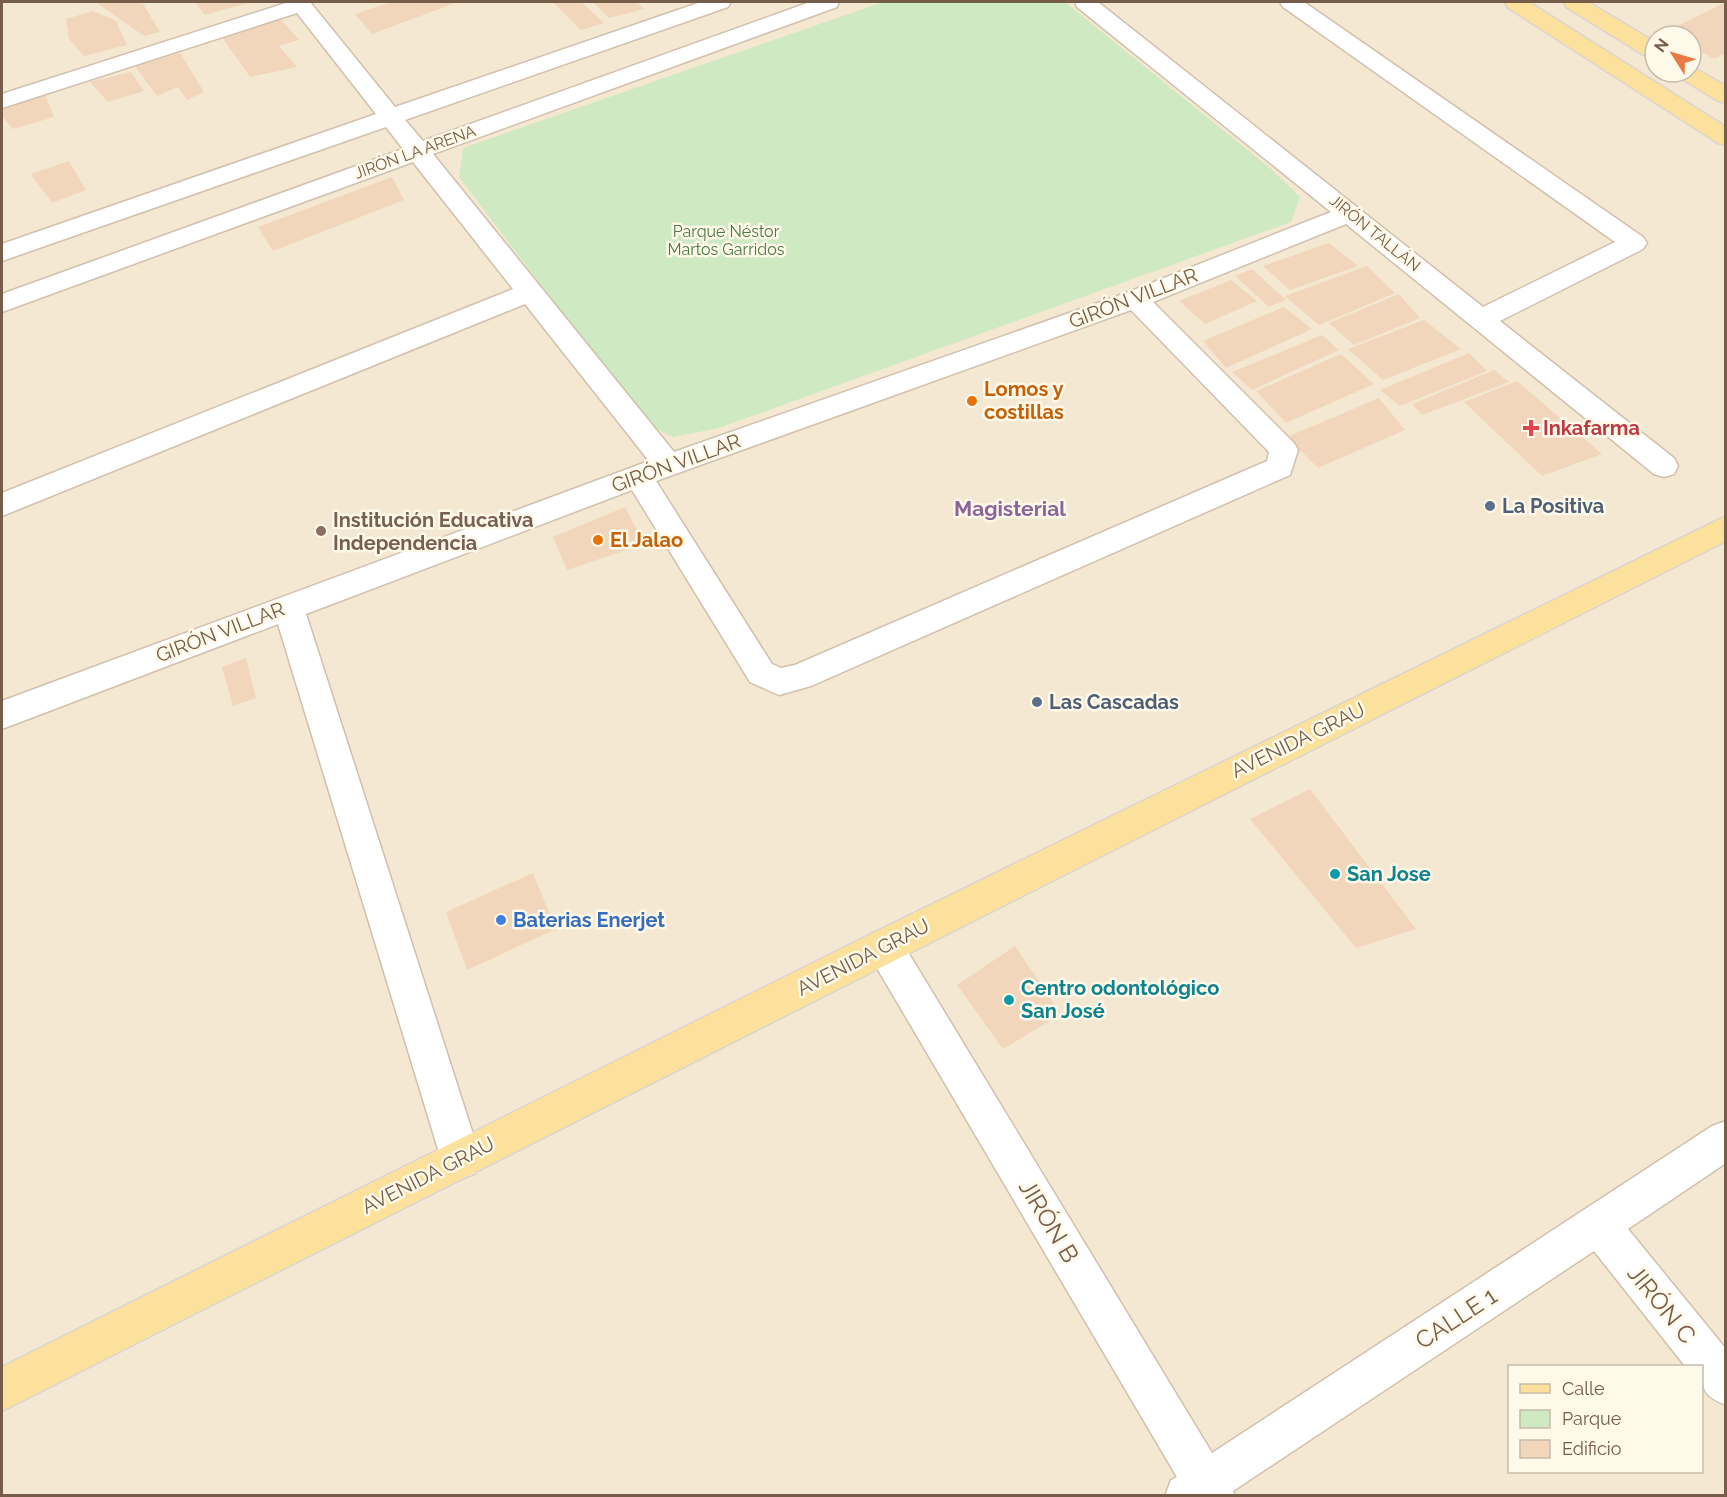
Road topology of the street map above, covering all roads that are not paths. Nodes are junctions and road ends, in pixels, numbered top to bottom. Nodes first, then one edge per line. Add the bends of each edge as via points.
1 (720, 2) edge
2 (829, 2) edge
3 (1085, 2) edge
4 (1291, 2) edge
5 (1515, 2) edge
6 (1574, 2) edge
7 (300, 3) edge
8 (687, 6) edge
9 (724, 40) junction
10 (1643, 45) edge
11 (1703, 82) edge
12 (1725, 96) edge
13 (2, 101) edge
14 (391, 116) junction
15 (1725, 138) edge
16 (419, 151) junction
17 (1351, 213) junction
18 (2, 253) edge
19 (530, 292) junction
20 (1135, 299) junction
21 (2, 303) edge
22 (1482, 319) junction
23 (668, 465) junction
24 (1664, 466) dead end
25 (638, 476) junction
26 (2, 505) edge
27 (1725, 527) edge
28 (288, 607) junction
29 (2, 715) edge
30 (884, 946) junction
31 (1725, 1140) edge
32 (461, 1159) junction
33 (1598, 1224) junction
34 (1725, 1384) edge
35 (2, 1390) edge
36 (1202, 1491) edge

1 - 8 street
2 - 9 street, JIRÓN LA ARENA
3 - 17 street, JIRÓN TALLÁN
4 - 22 street via 1634,243
5 - 15 main road
6 - 10 main road
7 - 13 street
7 - 14 street
8 - 9 street
8 - 14 street
9 - 16 street, JIRÓN LA ARENA
11 - 12 main road
14 - 16 street
14 - 18 street
16 - 19 street
16 - 21 street, JIRÓN LA ARENA
17 - 20 street, GIRÓN VILLAR
17 - 22 street, JIRÓN TALLÁN
19 - 23 street
19 - 26 street
20 - 23 street, GIRÓN VILLAR
20 - 25 street via 1284,450 1280,466 800,677 779,682 760,673
22 - 24 street, JIRÓN TALLÁN
23 - 25 street, GIRÓN VILLAR
25 - 28 street, GIRÓN VILLAR
27 - 30 main road, AVENIDA GRAU
28 - 29 street, GIRÓN VILLAR
28 - 32 street
30 - 32 main road, AVENIDA GRAU
30 - 36 street, JIRÓN B
31 - 33 street, CALLE 1
32 - 35 main road, AVENIDA GRAU
33 - 34 street, JIRÓN C
33 - 36 street, CALLE 1

